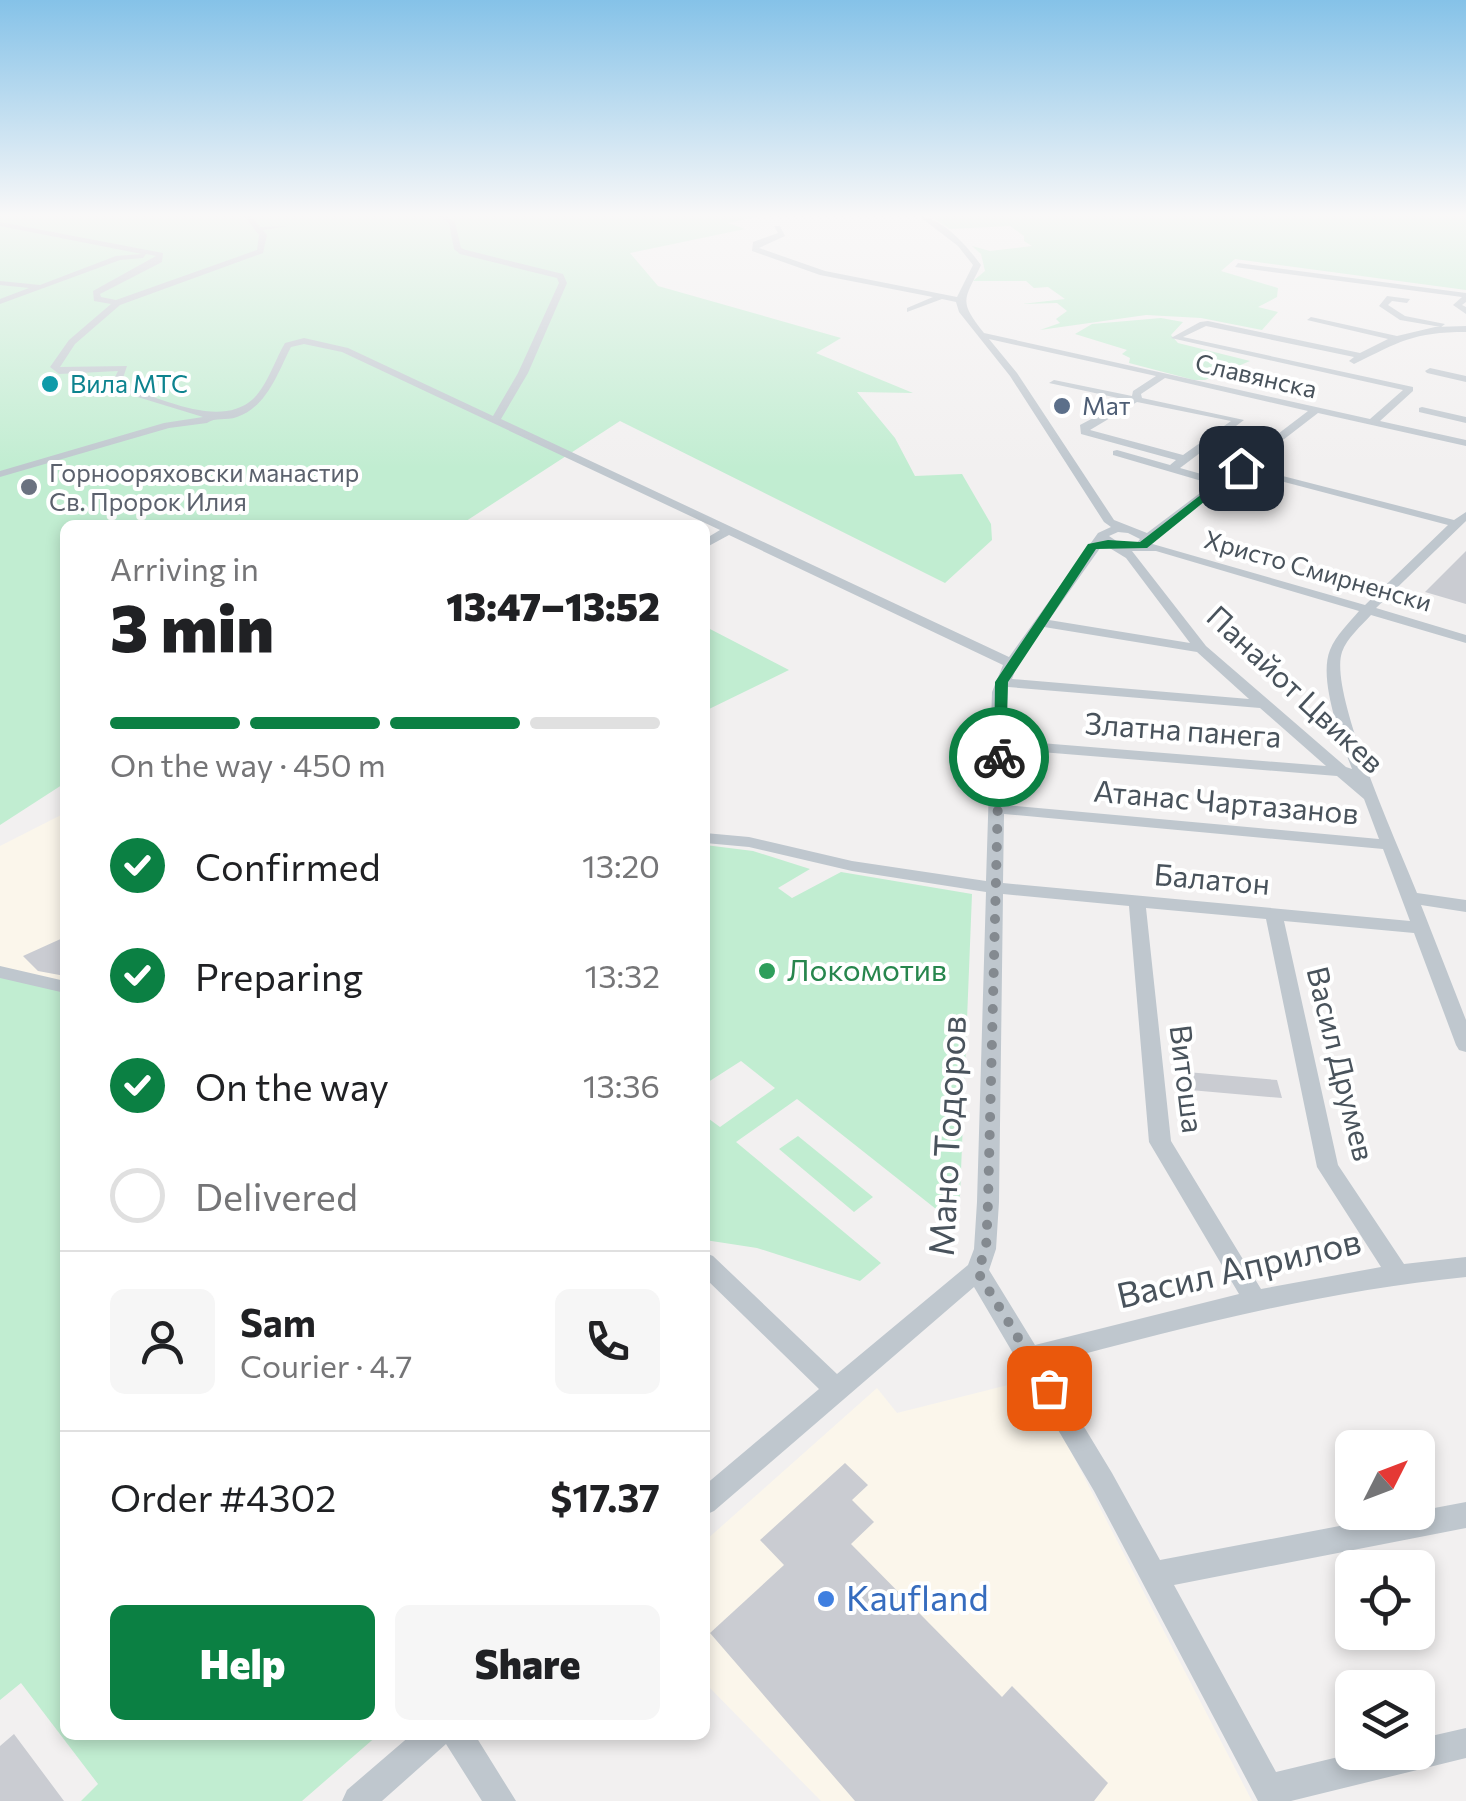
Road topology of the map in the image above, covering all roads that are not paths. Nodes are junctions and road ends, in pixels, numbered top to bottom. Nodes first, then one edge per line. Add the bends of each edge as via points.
1 (108, 300) edge
2 (125, 300) edge
3 (555, 300) edge
4 (933, 300) edge
5 (960, 300) edge
6 (1388, 300) edge
7 (1399, 300) edge
8 (1407, 302) dead end
9 (117, 303) junction
10 (910, 310) dead end
11 (1311, 320) dead end
12 (1466, 329) edge
13 (979, 334) junction
14 (1393, 338) junction
15 (1361, 356) junction
16 (1430, 372) dead end
17 (1337, 373) junction
18 (1164, 375) junction
19 (1466, 379) edge
20 (1054, 383) dead end
21 (1137, 398) junction
22 (183, 408) junction
23 (1314, 410) junction
24 (1422, 410) dead end
25 (222, 417) junction
26 (1466, 420) edge
27 (495, 421) junction
28 (1372, 422) junction
29 (168, 424) junction
30 (1466, 443) edge
31 (1108, 451) dead end
32 (1184, 459) junction
33 (1171, 468) junction
34 (1241, 468) junction
35 (0, 474) edge
36 (1222, 483) junction
37 (1461, 519) edge
38 (707, 520) edge
39 (710, 522) edge
40 (727, 530) junction
41 (1128, 540) junction
42 (710, 541) edge
43 (1368, 610) junction
44 (1040, 622) junction
45 (1466, 638) edge
46 (1202, 648) junction
47 (1010, 663) junction
48 (1002, 682) junction
49 (1262, 704) junction
50 (999, 744) junction
51 (1354, 774) junction
52 (999, 809) junction
53 (710, 838) edge
54 (1389, 845) junction
55 (996, 888) junction
56 (1412, 898) junction
57 (1136, 901) junction
58 (1466, 906) edge
59 (1274, 914) junction
60 (1422, 928) junction
61 (0, 972) edge
62 (60, 987) edge
63 (1466, 1045) edge
64 (1466, 1267) edge
65 (710, 1268) edge
66 (977, 1271) junction
67 (1397, 1272) junction
68 (1255, 1300) junction
69 (1031, 1357) junction
70 (837, 1390) junction
71 (710, 1498) edge
72 (1466, 1515) edge
73 (1154, 1575) junction
74 (428, 1740) edge
75 (460, 1740) edge
76 (1466, 1744) edge
77 (1272, 1795) edge
78 (358, 1801) edge
79 (500, 1801) edge

1 - 9 street
2 - 9 street
3 - 27 street
4 - 10 street
5 - 13 street, Панайот Цвикев
6 - 12 street via 1383,306 1402,318
7 - 8 street
9 - 22 street via 72,342 55,367 124,368 118,387
11 - 14 street
12 - 14 street
13 - 18 street, Славянска
13 - 41 street, Панайот Цвикев
14 - 15 street
15 - 17 street
15 - 17 street via 1206,324 1175,338
16 - 19 street
17 - 28 street via 1410,389
18 - 21 street
18 - 23 street, Славянска
20 - 21 street
21 - 32 street via 1085,432
21 - 32 street via 1239,420
22 - 25 street
22 - 29 street
23 - 28 street, Славянска
23 - 34 street, Мано Тодоров
24 - 26 street
25 - 27 street via 252,406 284,348 304,342 345,350
25 - 29 street
27 - 38 street
28 - 30 street, Славянска
29 - 35 street
31 - 33 street
32 - 33 street
33 - 36 street
34 - 36 street, Мано Тодоров
34 - 37 street
36 - 41 street, Мано Тодоров
37 - 43 street
39 - 40 street
40 - 42 street
40 - 47 street
41 - 43 street, Христо Смирненски
41 - 44 street, Мано Тодоров
41 - 46 street, Панайот Цвикев
43 - 45 street, Христо Смирненски
43 - 51 street, Панайот Цвикев via 1334,654
44 - 46 street
44 - 47 street, Мано Тодоров
46 - 49 street, Панайот Цвикев
47 - 48 street, Мано Тодоров
48 - 49 street
48 - 50 street, Мано Тодоров
49 - 51 street, Панайот Цвикев
50 - 51 street, Златна панега
50 - 52 street, Мано Тодоров
51 - 54 street, Панайот Цвикев via 1371,797
52 - 54 street, Атанас Чартазанов
52 - 55 street, Мано Тодоров
53 - 55 street, Балатон
54 - 56 street, Панайот Цвикев
55 - 57 street, Балатон
55 - 66 street, Мано Тодоров via 986,1250
56 - 58 street
56 - 60 street, Панайот Цвикев
57 - 59 street, Балатон
57 - 68 street, Витоша via 1160,1142
59 - 60 street, Балатон
59 - 67 street, Васил Друмев via 1328,1167
60 - 63 street, Панайот Цвикев
61 - 62 street
64 - 67 street, Васил Априлов
65 - 70 street
66 - 69 street, Мано Тодоров
66 - 70 street
67 - 68 street, Васил Априлов
68 - 69 street, Васил Априлов
69 - 73 street, Мано Тодоров
70 - 71 street
72 - 73 street
73 - 77 street, Мано Тодоров
74 - 78 street
75 - 79 street
76 - 77 street

